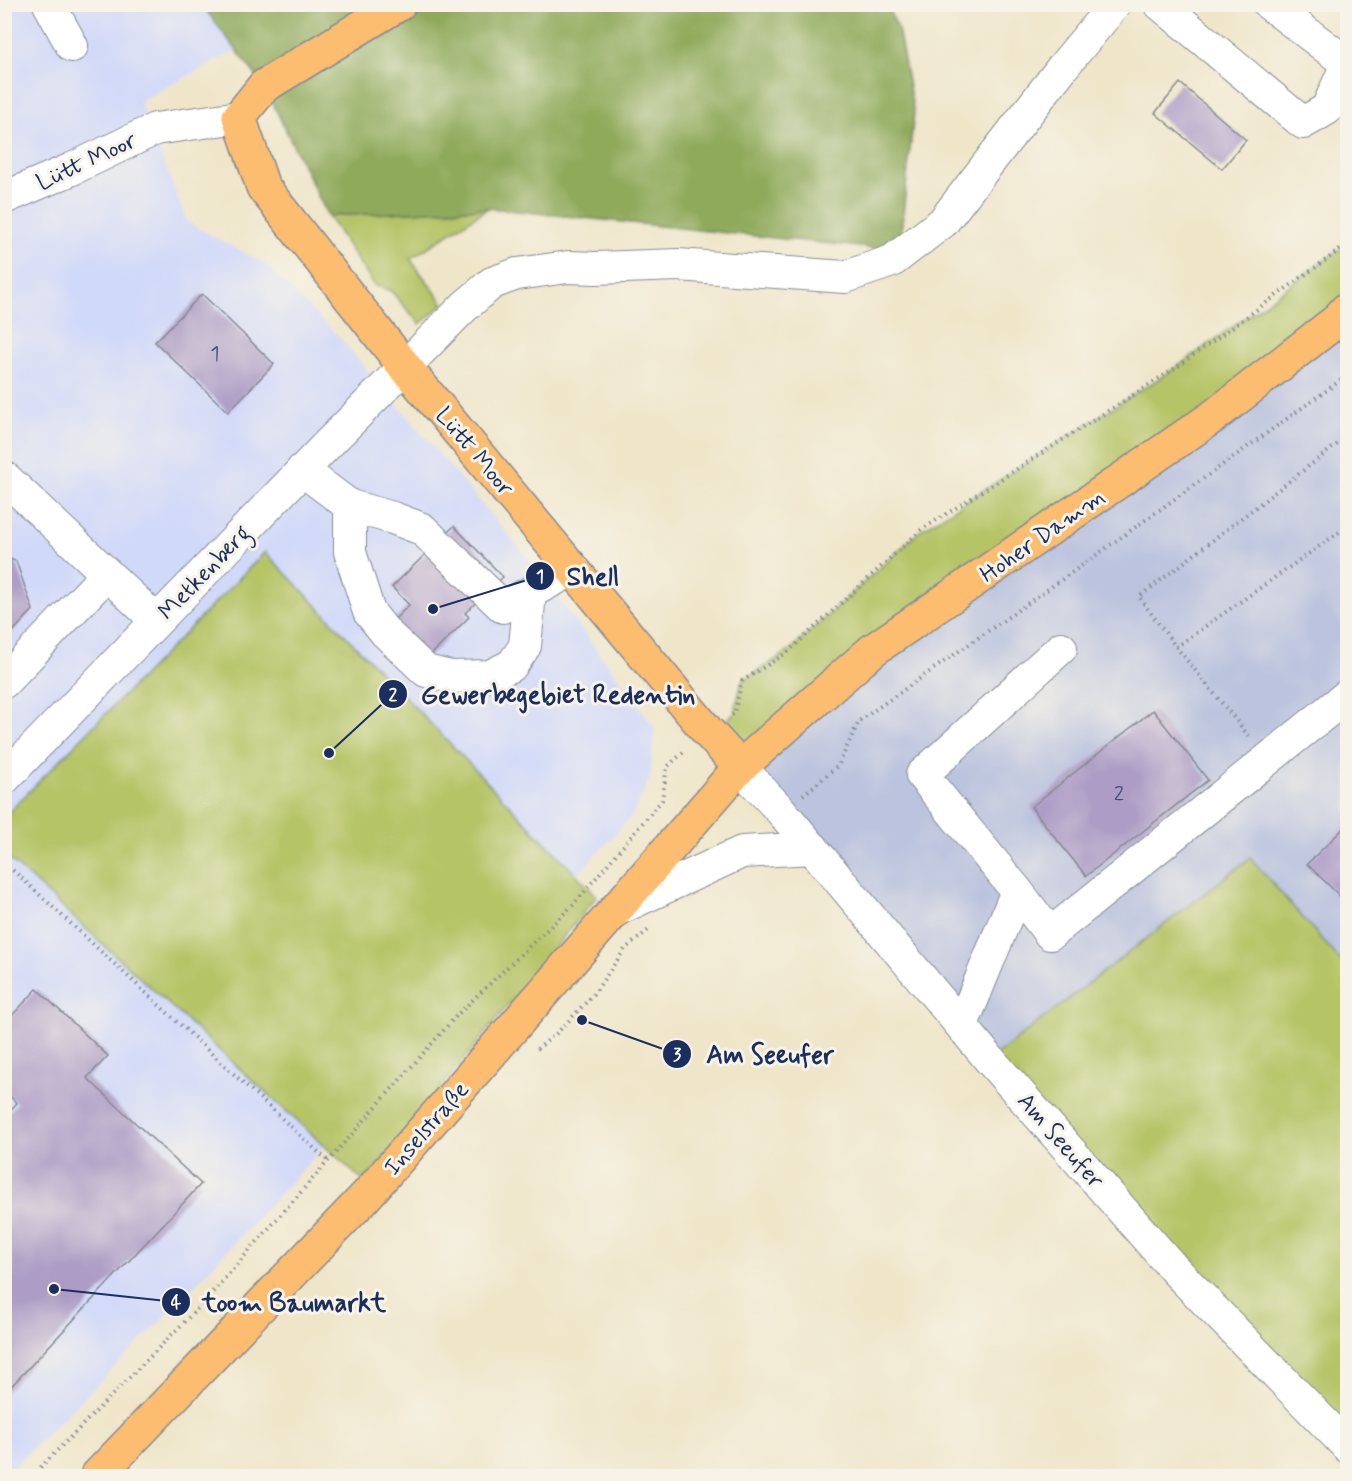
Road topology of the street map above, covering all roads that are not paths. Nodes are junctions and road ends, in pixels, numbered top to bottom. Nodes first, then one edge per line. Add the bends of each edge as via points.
1 (49, 4) edge
2 (399, 4) edge
3 (1115, 4) edge
4 (1160, 4) edge
5 (1269, 4) edge
6 (72, 46) dead end
7 (1347, 64) edge
8 (239, 117) junction
9 (4, 198) edge
10 (1347, 308) edge
11 (405, 367) junction
12 (302, 470) junction
13 (4, 477) edge
14 (350, 506) junction
15 (574, 570) junction
16 (107, 574) junction
17 (530, 593) junction
18 (156, 620) junction
19 (1061, 648) dead end
20 (4, 682) edge
21 (1347, 695) edge
22 (740, 767) junction
23 (4, 779) edge
24 (813, 848) junction
25 (1017, 891) junction
26 (614, 911) junction
27 (962, 1025) junction
28 (1347, 1447) edge
29 (98, 1476) edge

1 - 6 street
2 - 8 main road via 264,86
3 - 11 street, Metkenberg via 943,222 892,261 845,277 678,265 568,267 517,274 492,283
4 - 7 street via 1303,123 1328,109
5 - 7 street
8 - 9 street, Lütt Moor via 155,129
8 - 11 main road, Lütt Moor via 263,187
10 - 22 main road, Hoher Damm via 1335,322 1214,416 873,650
11 - 12 street, Metkenberg
11 - 15 main road, Lütt Moor
12 - 14 street
12 - 18 street, Metkenberg
13 - 16 street
14 - 17 street via 422,529 503,607
14 - 17 street via 350,552 369,612 426,671 451,677 490,676 512,664 525,646
15 - 17 street
15 - 22 main road, Lütt Moor
16 - 18 street
16 - 20 street
18 - 23 street, Metkenberg
19 - 25 street via 922,775
21 - 25 street via 1050,934
22 - 24 street, Am Seeufer
22 - 26 main road, Inselstraße
24 - 26 street via 742,852
24 - 27 street, Am Seeufer
25 - 27 street
26 - 29 main road, Inselstraße via 366,1196
27 - 28 street, Am Seeufer via 1175,1270

